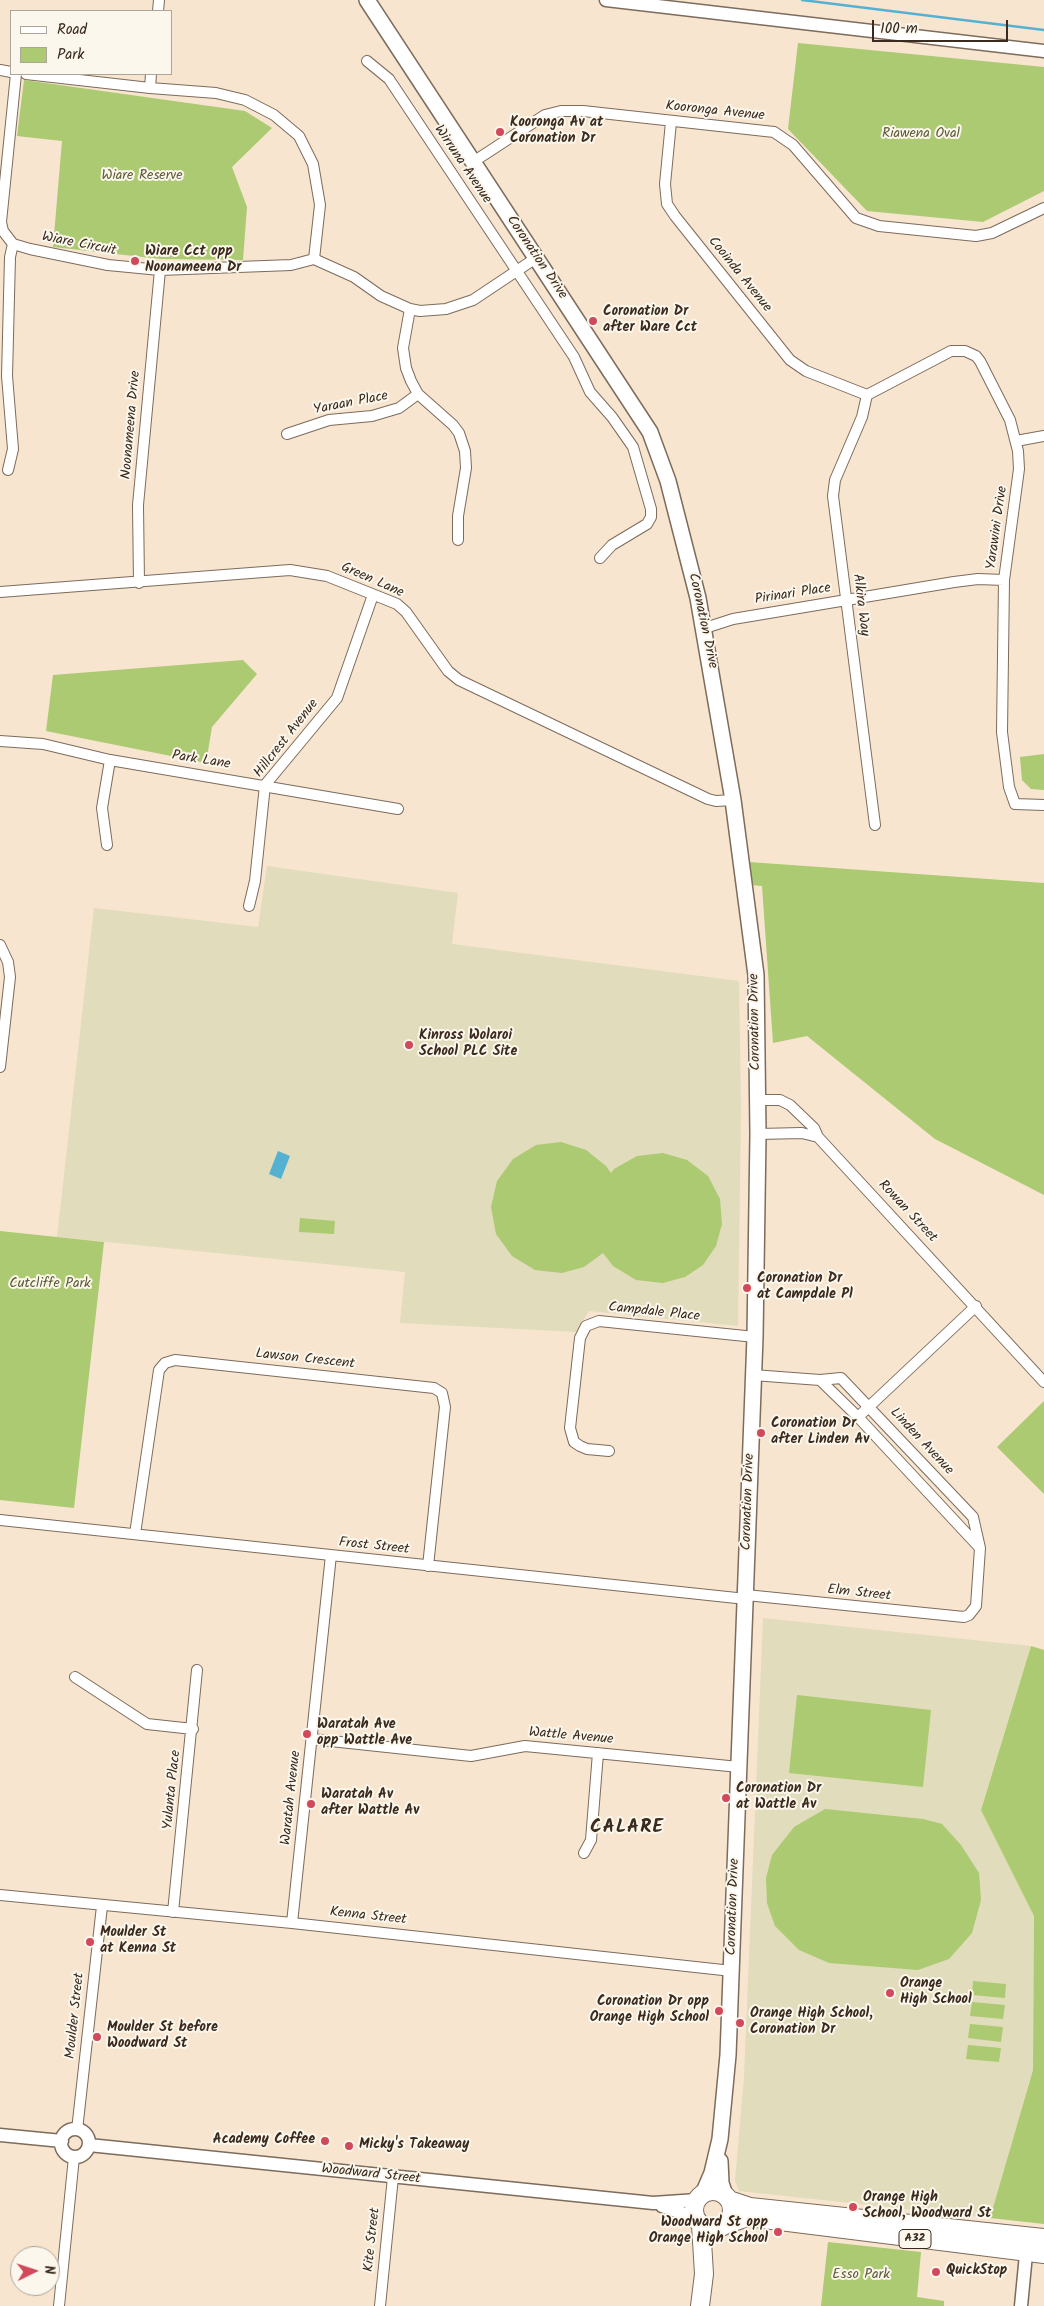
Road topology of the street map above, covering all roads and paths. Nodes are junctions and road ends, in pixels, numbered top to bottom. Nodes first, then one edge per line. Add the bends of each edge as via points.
1 (367, 0) edge
2 (606, 0) edge
3 (1044, 51) edge
4 (367, 61) dead end
5 (16, 75) edge
6 (35, 75) edge
7 (151, 75) edge
8 (150, 88) junction
9 (671, 122) junction
10 (473, 162) junction
11 (1044, 208) edge
12 (14, 244) junction
13 (536, 258) junction
14 (314, 259) junction
15 (160, 270) junction
16 (517, 271) junction
17 (410, 309) junction
18 (418, 394) junction
19 (867, 395) junction
20 (287, 434) dead end
21 (1044, 436) edge
22 (1016, 441) junction
23 (8, 470) dead end
24 (458, 540) dead end
25 (600, 558) dead end
26 (1004, 580) junction
27 (139, 582) junction
28 (0, 592) edge
29 (373, 595) junction
30 (846, 600) junction
31 (705, 628) junction
32 (0, 741) edge
33 (110, 760) junction
34 (265, 785) junction
35 (733, 800) junction
36 (1044, 805) edge
37 (398, 809) dead end
38 (875, 824) dead end
39 (107, 845) dead end
40 (248, 906) dead end
41 (0, 945) edge
42 (0, 1067) edge
43 (757, 1100) junction
44 (758, 1134) junction
45 (818, 1137) junction
46 (976, 1306) junction
47 (755, 1337) junction
48 (754, 1375) junction
49 (820, 1380) junction
50 (1044, 1382) edge
51 (869, 1406) junction
52 (858, 1417) junction
53 (609, 1452) dead end
54 (0, 1520) edge
55 (135, 1534) junction
56 (980, 1548) junction
57 (331, 1556) junction
58 (428, 1566) junction
59 (746, 1597) junction
60 (969, 1615) joint
61 (197, 1670) dead end
62 (76, 1677) dead end
63 (193, 1729) junction
64 (312, 1738) junction
65 (598, 1753) junction
66 (739, 1767) junction
67 (584, 1853) dead end
68 (0, 1895) edge
69 (102, 1906) junction
70 (174, 1912) junction
71 (292, 1923) junction
72 (732, 1971) junction
73 (77, 2130) junction
74 (0, 2135) edge
75 (720, 2139) junction
76 (62, 2141) junction
77 (89, 2145) junction
78 (74, 2157) junction
79 (393, 2177) junction
80 (700, 2197) junction
81 (727, 2198) junction
82 (653, 2203) junction
83 (698, 2222) junction
84 (723, 2226) junction
85 (1036, 2245) edge
86 (704, 2274) junction
87 (58, 2306) edge
88 (380, 2306) edge
89 (700, 2306) edge
90 (1021, 2306) edge

1 - 10 main road, Coronation Drive
2 - 3 street
4 - 16 street, Wirruna Avenue via 389,79
5 - 12 street via 1,222 3,231
6 - 8 street
7 - 8 street
8 - 14 street via 216,93 245,100 274,114 299,136 313,164 320,205
9 - 10 street, Kooronga Avenue via 561,110 544,115
9 - 11 street, Kooronga Avenue via 774,132 793,145 856,218 879,226 976,236 992,233
9 - 19 street, Cooinda Avenue via 665,184 672,213 790,360 806,371
10 - 13 main road, Coronation Drive
12 - 15 street, Wiare Circuit via 108,265
12 - 23 street via 10,257 7,376 13,448
13 - 16 street
13 - 31 main road, Coronation Drive via 650,432 668,481
14 - 15 street, Wiare Circuit via 291,265
14 - 17 street via 354,276 381,296
15 - 27 street, Noonameena Drive via 138,505
16 - 17 street via 461,305 433,311
16 - 25 street, Wirruna Avenue via 574,357 590,392 627,436 637,457 651,518 647,524 612,545
17 - 18 street via 404,337 404,359
18 - 20 street, Yaraan Place via 398,408 372,416 328,420
18 - 24 street via 448,419 462,440 466,468 458,516
19 - 22 street, Yarawini Drive via 951,352 965,351 980,361 1010,420
19 - 30 street, Alkira Way via 862,417 833,491
21 - 22 street
22 - 26 street, Yarawini Drive via 1019,476
26 - 30 street, Pirinari Place via 970,580
26 - 36 street, Yarawini Drive via 1001,715 1009,788 1015,804
27 - 28 street, Green Lane
27 - 29 street, Green Lane via 290,570 326,576
29 - 34 street, Hillcrest Avenue via 337,698
29 - 35 street, Green Lane via 397,604 406,612 448,672 458,680 708,799
30 - 31 street, Pirinari Place via 733,619
30 - 38 street, Alkira Way
31 - 35 main road, Coronation Drive
32 - 33 street, Park Lane via 44,744
33 - 34 street, Park Lane
33 - 39 street via 102,808
34 - 37 street, Park Lane
34 - 40 street, Hillcrest Avenue via 255,881
35 - 43 main road, Coronation Drive via 756,976
41 - 42 street via 8,962 10,978
43 - 44 main road, Coronation Drive
43 - 45 street, Rowan Street via 786,1102 814,1128
44 - 45 street via 802,1133
44 - 47 main road, Coronation Drive
45 - 46 street, Rowan Street
46 - 50 street, Rowan Street
46 - 51 street
47 - 48 main road, Coronation Drive
47 - 53 street, Campdale Place via 599,1321 586,1326 580,1338 570,1428 574,1442 580,1446
48 - 49 street, Linden Avenue
48 - 59 main road, Coronation Drive
49 - 51 street, Linden Avenue via 841,1378
49 - 52 street
51 - 52 street
51 - 56 street, Linden Avenue via 973,1518
52 - 56 street
54 - 55 street, Frost Street
55 - 57 street, Frost Street
55 - 58 street, Lawson Crescent via 159,1370 165,1363 175,1360 434,1388 442,1394 445,1407
56 - 60 street, Linden Avenue via 976,1606
57 - 58 street, Frost Street
57 - 64 street, Waratah Avenue
58 - 59 street, Frost Street
59 - 60 street, Elm Street via 959,1618
59 - 66 main road, Coronation Drive
61 - 63 street, Yulanta Place
62 - 63 street via 147,1724
63 - 70 street, Yulanta Place
64 - 65 street, Wattle Avenue via 471,1756 525,1746
64 - 71 street, Waratah Avenue
65 - 66 street, Wattle Avenue
65 - 67 street via 591,1840
66 - 72 main road, Coronation Drive
68 - 69 street, Kenna Street
69 - 70 street, Kenna Street
69 - 73 street, Moulder Street
70 - 71 street, Kenna Street
71 - 72 street, Kenna Street
72 - 75 main road, Coronation Drive
73 - 76 street via 69,2131
73 - 77 street via 85,2133
74 - 76 street
75 - 80 main road, Coronation Drive via 712,2173
75 - 81 main road, Coronation Drive via 721,2183
76 - 78 street via 66,2154
77 - 78 street via 82,2156
77 - 79 street, Woodward Street
78 - 87 street
79 - 82 street, Woodward Street
79 - 88 street, Kite Street
80 - 81 highway, A32 via 714,2191
80 - 82 street, Woodward Street
80 - 83 highway via 694,2209
81 - 84 highway via 732,2214
81 - 85 highway, A32 via 750,2207
82 - 83 street, Woodward Street
83 - 84 highway, A32 via 710,2229
83 - 86 highway
84 - 85 highway, A32 via 756,2218
84 - 86 highway via 708,2257
85 - 90 street
86 - 89 highway

